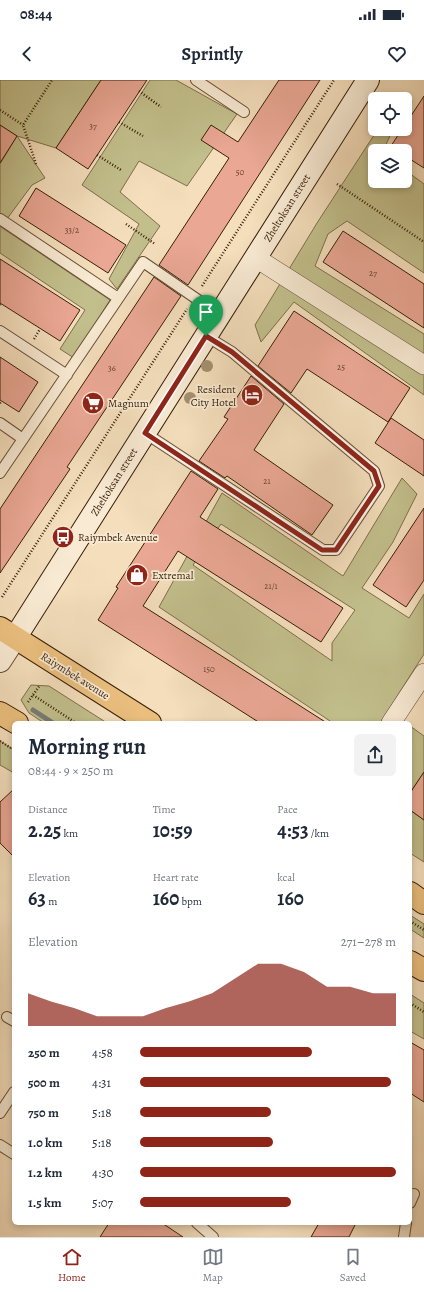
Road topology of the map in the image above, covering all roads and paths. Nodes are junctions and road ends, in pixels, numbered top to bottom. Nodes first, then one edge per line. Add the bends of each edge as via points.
1 (52, 80) edge
2 (196, 80) edge
3 (334, 80) edge
4 (368, 80) edge
5 (139, 91) dead end
6 (161, 107) dead end
7 (0, 110) edge
8 (244, 112) dead end
9 (120, 122) dead end
10 (23, 125) junction
11 (143, 136) dead end
12 (97, 155) dead end
13 (36, 164) dead end
14 (121, 170) dead end
15 (337, 184) dead end
16 (0, 219) edge
17 (126, 224) dead end
18 (424, 242) edge
19 (155, 244) dead end
20 (256, 258) junction
21 (194, 297) junction
22 (118, 298) junction
23 (220, 315) junction
24 (0, 331) edge
25 (206, 336) junction
26 (424, 365) edge
27 (67, 375) junction
28 (0, 423) edge
29 (145, 433) junction
30 (23, 439) junction
31 (0, 473) edge
32 (2, 597) dead end
33 (8, 633) edge
34 (0, 661) edge
35 (424, 673) edge
36 (40, 685) dead end
37 (33, 695) junction
38 (28, 702) dead end
39 (0, 713) edge
40 (14, 721) edge
41 (73, 721) edge
42 (147, 721) edge
43 (391, 721) edge
44 (0, 740) edge
45 (12, 749) edge
46 (412, 894) edge
47 (424, 903) edge
48 (412, 922) edge
49 (424, 930) edge
50 (412, 963) edge
51 (424, 970) edge
52 (412, 1004) edge
53 (424, 1012) edge
54 (12, 1095) edge
55 (0, 1113) edge
56 (0, 1145) edge
57 (12, 1153) edge
58 (200, 1225) edge
59 (406, 1225) edge
60 (213, 1237) edge
61 (404, 1237) edge

1 - 10 path
2 - 8 lane
3 - 21 path
4 - 20 main road, Zheltoksan street
5 - 6 path
7 - 10 path
9 - 11 path
10 - 13 path
12 - 14 path
15 - 18 path
16 - 22 lane
17 - 19 path
20 - 23 main road, Zheltoksan street
20 - 26 street
21 - 22 lane via 143,262
21 - 23 lane
21 - 32 path
22 - 27 lane
23 - 25 main road, Zheltoksan street
24 - 27 lane
25 - 29 main road, Zheltoksan street
25 - 29 lane via 232,352 374,471 379,486 336,550 322,550
27 - 30 lane
28 - 30 lane
29 - 33 main road, Zheltoksan street
30 - 31 lane
33 - 34 main road, Zheltoksan street
33 - 42 main road, Raiymbek avenue
35 - 43 street
36 - 37 path
37 - 38 path
37 - 41 path
39 - 40 main road
44 - 45 path
46 - 47 main road
48 - 49 path
50 - 51 main road
52 - 53 path
54 - 55 lane
56 - 57 lane
58 - 60 lane
59 - 61 lane

